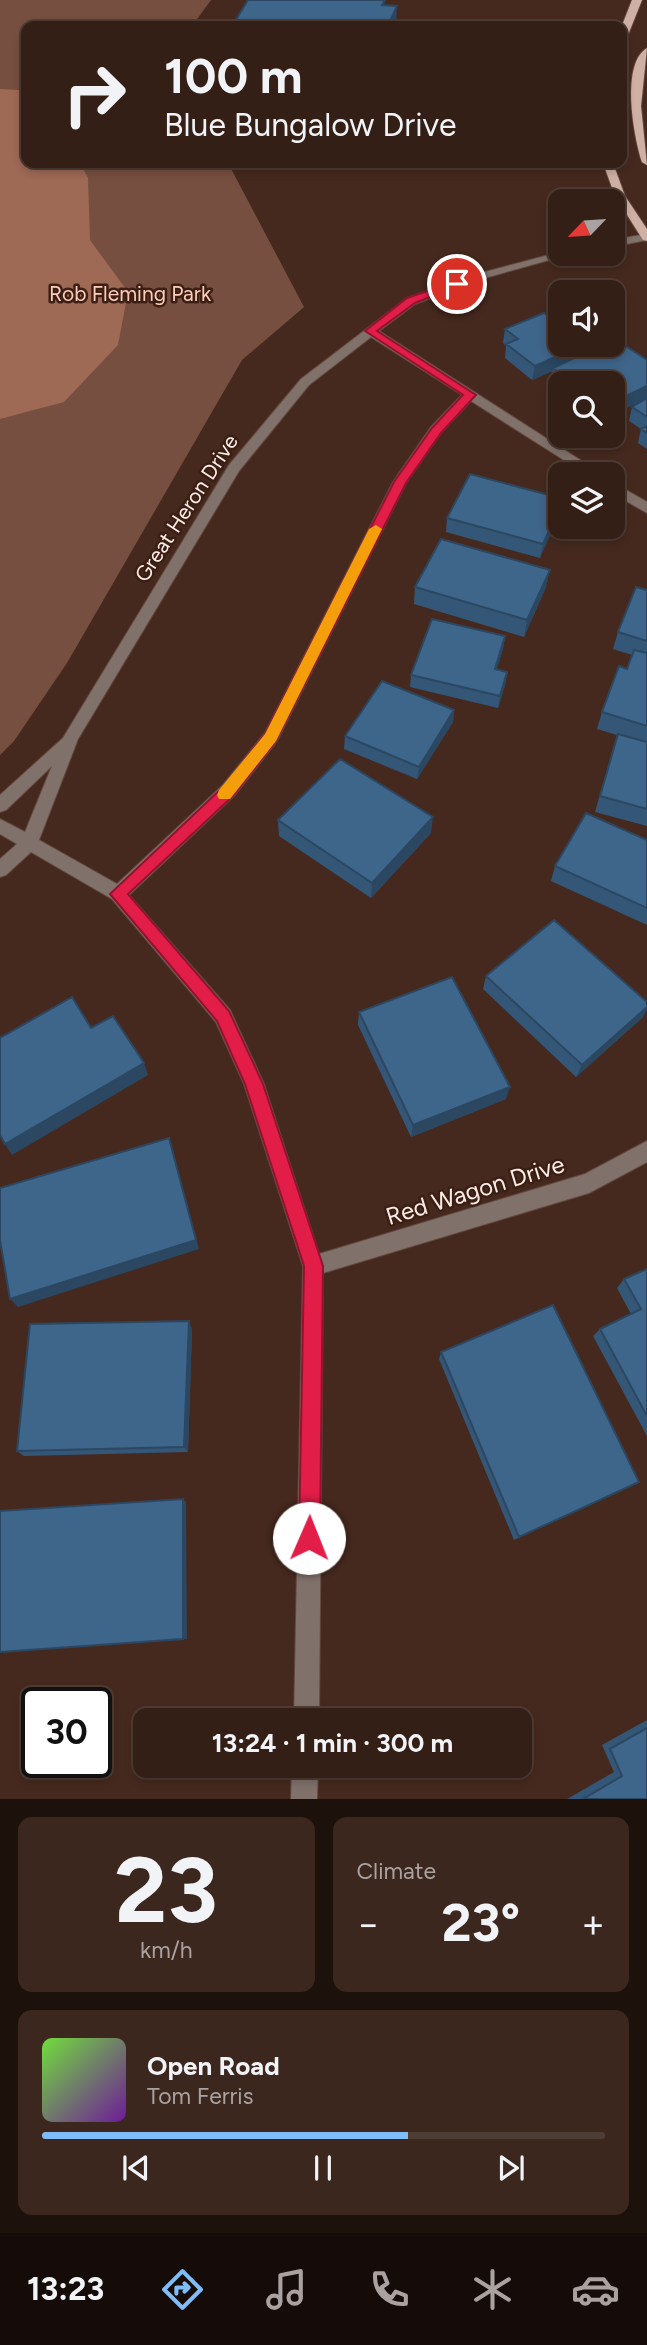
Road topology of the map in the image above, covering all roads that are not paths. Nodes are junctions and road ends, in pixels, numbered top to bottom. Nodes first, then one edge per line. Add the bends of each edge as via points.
1 (637, 0) edge
2 (627, 25) edge
3 (647, 51) edge
4 (647, 162) edge
5 (610, 168) edge
6 (647, 238) edge
7 (625, 242) edge
8 (548, 258) edge
9 (370, 331) junction
10 (470, 395) junction
11 (576, 462) edge
12 (625, 494) edge
13 (647, 508) edge
14 (71, 738) junction
15 (0, 805) edge
16 (0, 826) edge
17 (30, 842) junction
18 (0, 870) edge
19 (118, 894) junction
20 (647, 1151) edge
21 (313, 1266) junction
22 (306, 1708) edge
23 (305, 1778) edge
24 (304, 1799) edge

1 - 2 main road
3 - 4 main road via 634,110
5 - 6 main road via 620,196
6 - 7 street
8 - 9 street, Great Heron Drive via 411,300
9 - 10 street
9 - 14 street, Great Heron Drive via 305,382 234,468
10 - 11 street
10 - 19 street via 436,430 400,482 271,737 229,790
12 - 13 street
14 - 15 street, Great Heron Drive
14 - 17 street, Great Heron Drive
16 - 17 street
17 - 18 street, Great Heron Drive
17 - 19 street
19 - 21 street via 223,1016 254,1084
20 - 21 street, Red Wagon Drive via 589,1183
21 - 22 street
23 - 24 street

